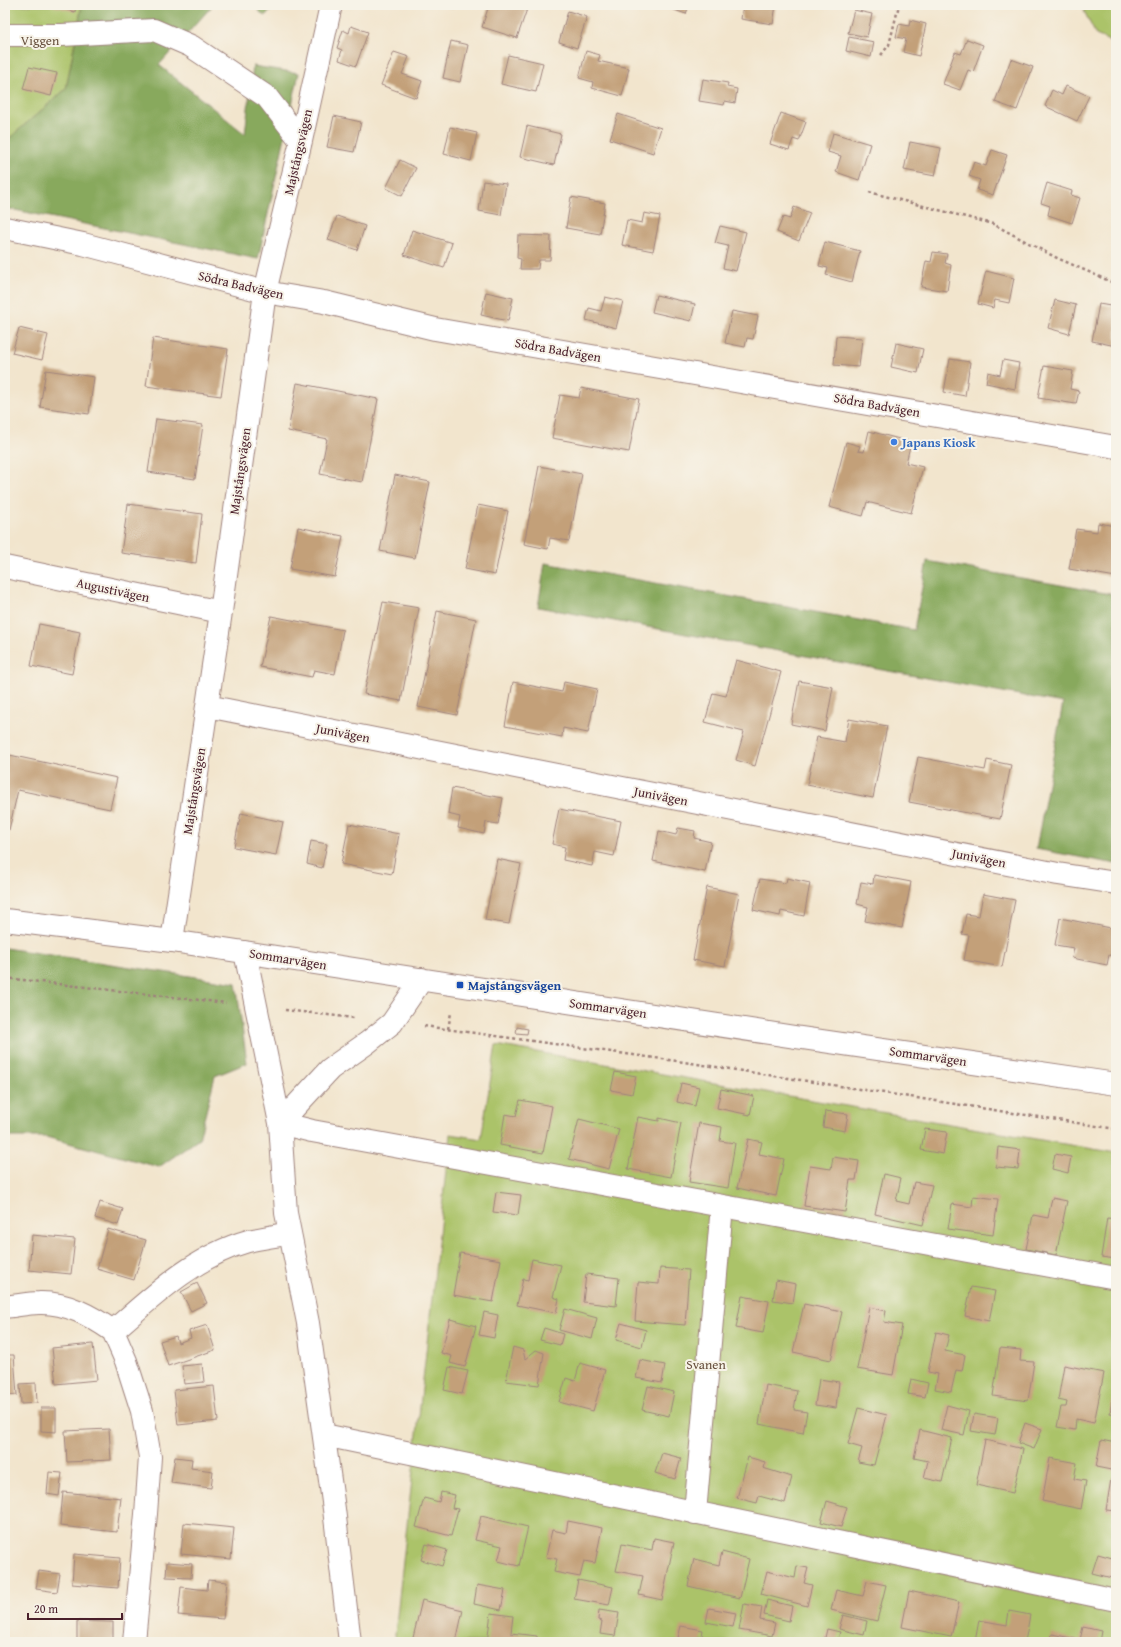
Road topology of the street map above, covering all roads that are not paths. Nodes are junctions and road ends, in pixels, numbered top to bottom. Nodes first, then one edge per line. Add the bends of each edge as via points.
1 (331, 5) edge
2 (5, 35) edge
3 (301, 141) junction
4 (5, 228) edge
5 (265, 292) junction
6 (1116, 446) edge
7 (5, 567) edge
8 (221, 612) junction
9 (207, 706) junction
10 (1116, 883) edge
11 (5, 920) edge
12 (172, 941) junction
13 (245, 952) junction
14 (422, 979) junction
15 (1116, 1084) edge
16 (280, 1123) junction
17 (722, 1206) junction
18 (290, 1233) junction
19 (1116, 1278) edge
20 (5, 1307) edge
21 (113, 1331) junction
22 (324, 1435) junction
23 (695, 1513) junction
24 (1116, 1600) edge
25 (134, 1642) edge
26 (350, 1642) edge

1 - 3 street, Majstångsvägen
2 - 3 street via 154,30 191,46 267,97
3 - 5 street, Majstångsvägen
4 - 5 street, Södra Badvägen via 83,244
5 - 6 street, Södra Badvägen via 324,302 435,328
5 - 8 street, Majstångsvägen
7 - 8 street, Augustivägen
8 - 9 street, Majstångsvägen
9 - 10 street, Junivägen
9 - 12 street, Majstångsvägen
11 - 12 street, Sommarvägen
12 - 13 street, Sommarvägen
13 - 14 street, Sommarvägen
13 - 16 street
14 - 15 street, Sommarvägen
14 - 16 street via 392,1023 368,1043 330,1068
16 - 17 street
16 - 18 street via 286,1213
17 - 19 street
17 - 23 street
18 - 21 street via 247,1242 209,1257 167,1285
18 - 22 street via 308,1323
20 - 21 street via 40,1303 75,1309
21 - 25 street via 142,1410 150,1457
22 - 23 street
22 - 26 street
23 - 24 street

